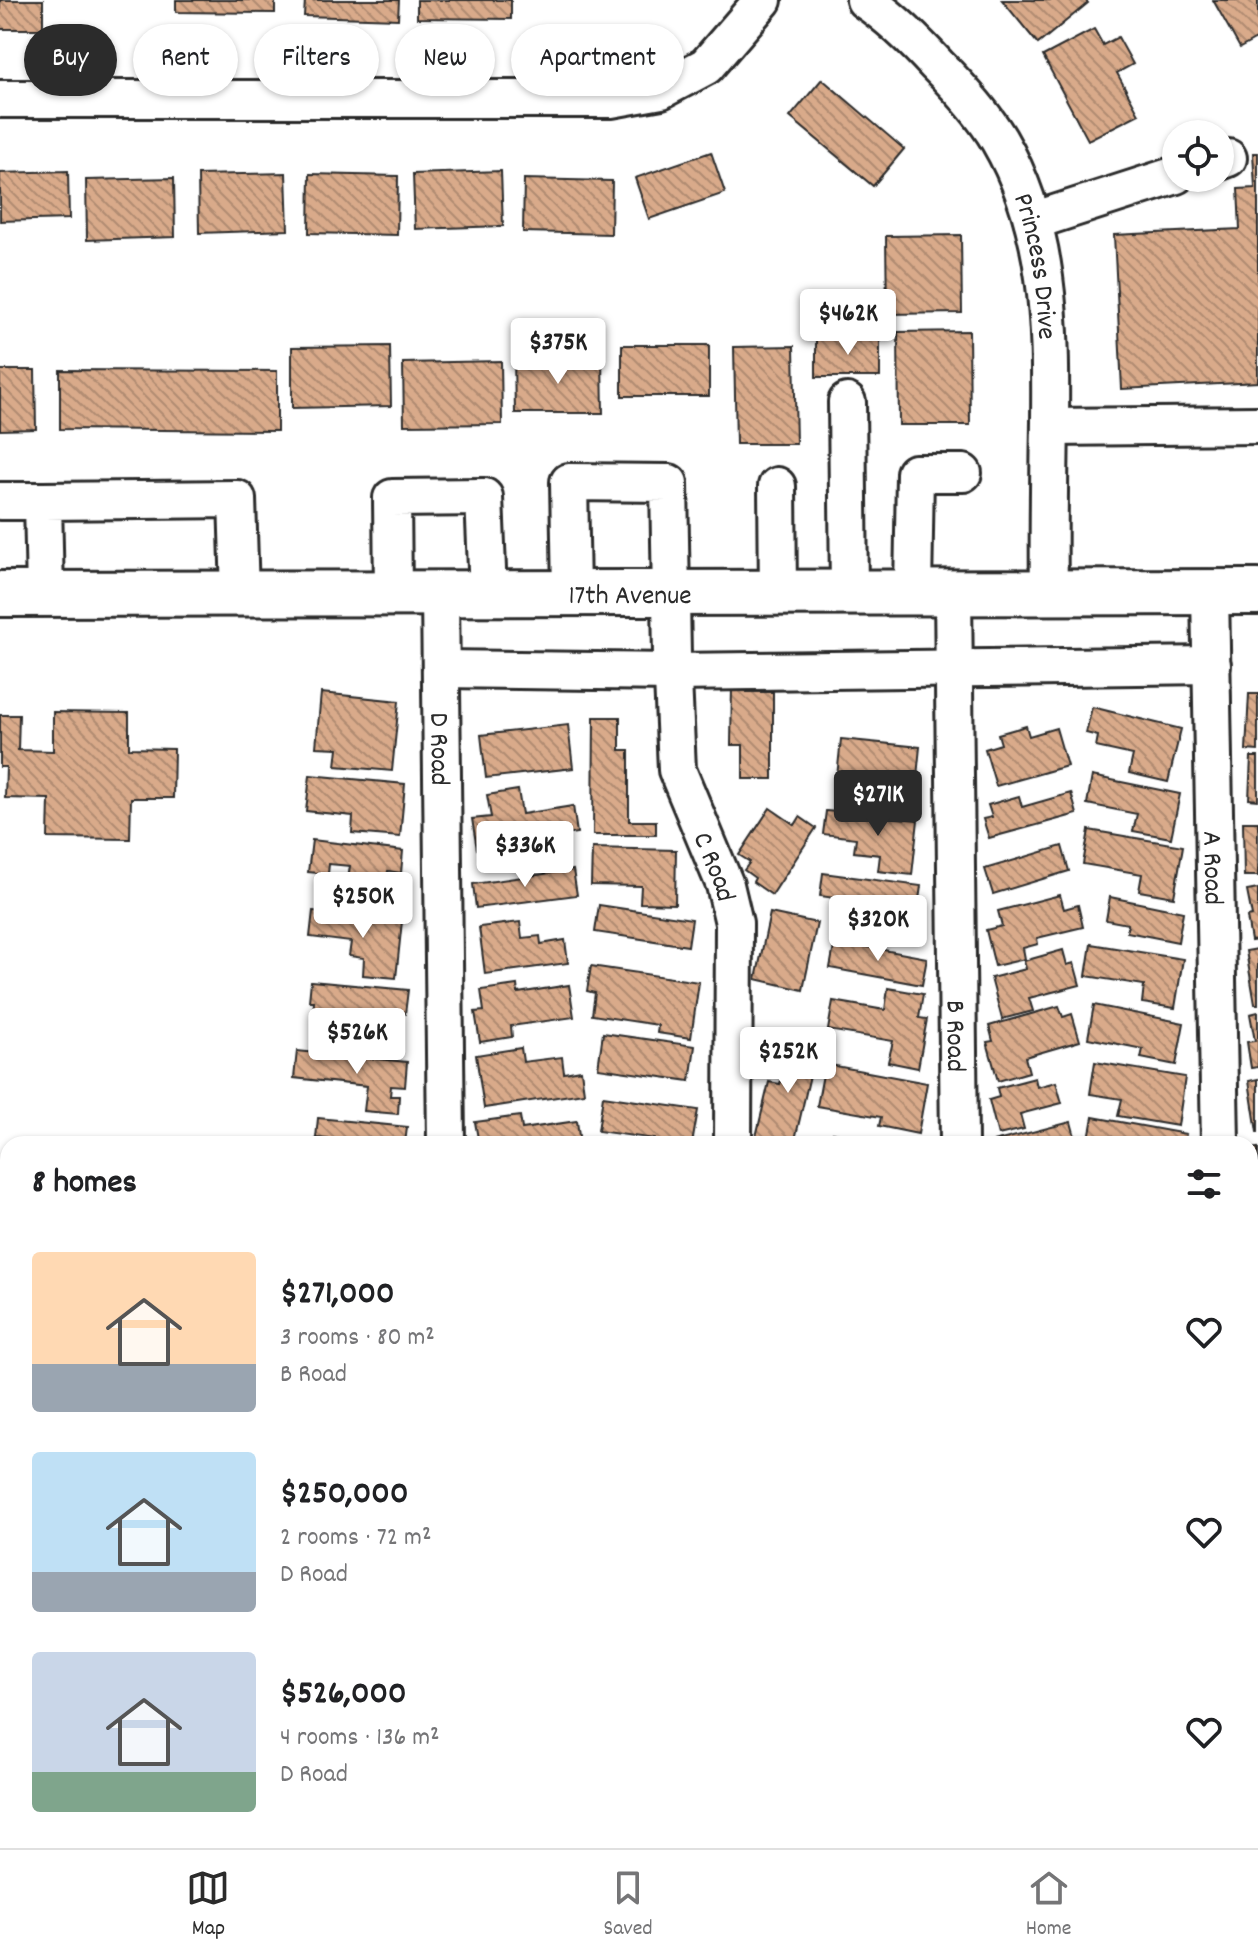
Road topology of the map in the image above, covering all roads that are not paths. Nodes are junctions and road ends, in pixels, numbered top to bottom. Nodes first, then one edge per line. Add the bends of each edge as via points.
1 (763, 0) edge
2 (865, 0) edge
3 (0, 99) edge
4 (1162, 180) edge
5 (1033, 221) junction
6 (847, 402) dead end
7 (1258, 425) edge
8 (1050, 427) junction
9 (963, 473) dead end
10 (777, 486) dead end
11 (0, 501) edge
12 (43, 501) junction
13 (849, 592) junction
14 (933, 592) junction
15 (1049, 592) junction
16 (1210, 592) junction
17 (1258, 592) edge
18 (393, 593) junction
19 (440, 593) junction
20 (488, 593) junction
21 (571, 593) junction
22 (671, 593) junction
23 (778, 593) junction
24 (0, 594) edge
25 (45, 594) junction
26 (240, 594) junction
27 (1212, 665) junction
28 (954, 667) junction
29 (442, 669) junction
30 (673, 672) junction
31 (446, 1136) edge
32 (733, 1136) edge
33 (959, 1136) edge
34 (1220, 1136) edge

1 - 3 street via 706,66 661,90 611,99
2 - 5 street, Princess Drive via 956,84 998,138
4 - 5 street
5 - 8 street, Princess Drive via 1047,287
6 - 13 street
7 - 8 street
8 - 15 street, Princess Drive
9 - 14 street, B Road via 915,473
10 - 23 street
11 - 12 street
12 - 25 street
12 - 26 street via 237,499
13 - 14 main road, 17th Avenue
13 - 23 main road, 17th Avenue
14 - 15 main road, 17th Avenue
14 - 28 street, B Road
15 - 16 main road, 17th Avenue
16 - 17 main road, 17th Avenue
16 - 27 street, A Road
18 - 19 main road, 17th Avenue
18 - 20 street via 392,498 484,497
18 - 26 main road, 17th Avenue
19 - 20 main road, 17th Avenue
19 - 29 street, D Road
20 - 21 main road, 17th Avenue
21 - 22 main road, 17th Avenue
21 - 22 street, C Road via 569,482 669,483
22 - 23 main road, 17th Avenue
22 - 30 street, C Road
24 - 25 main road, 17th Avenue
25 - 26 main road, 17th Avenue
27 - 28 street
27 - 34 street, A Road
28 - 30 street
28 - 33 street, B Road
29 - 30 street
29 - 31 street, D Road
30 - 32 street, C Road via 677,770 725,885 734,923

